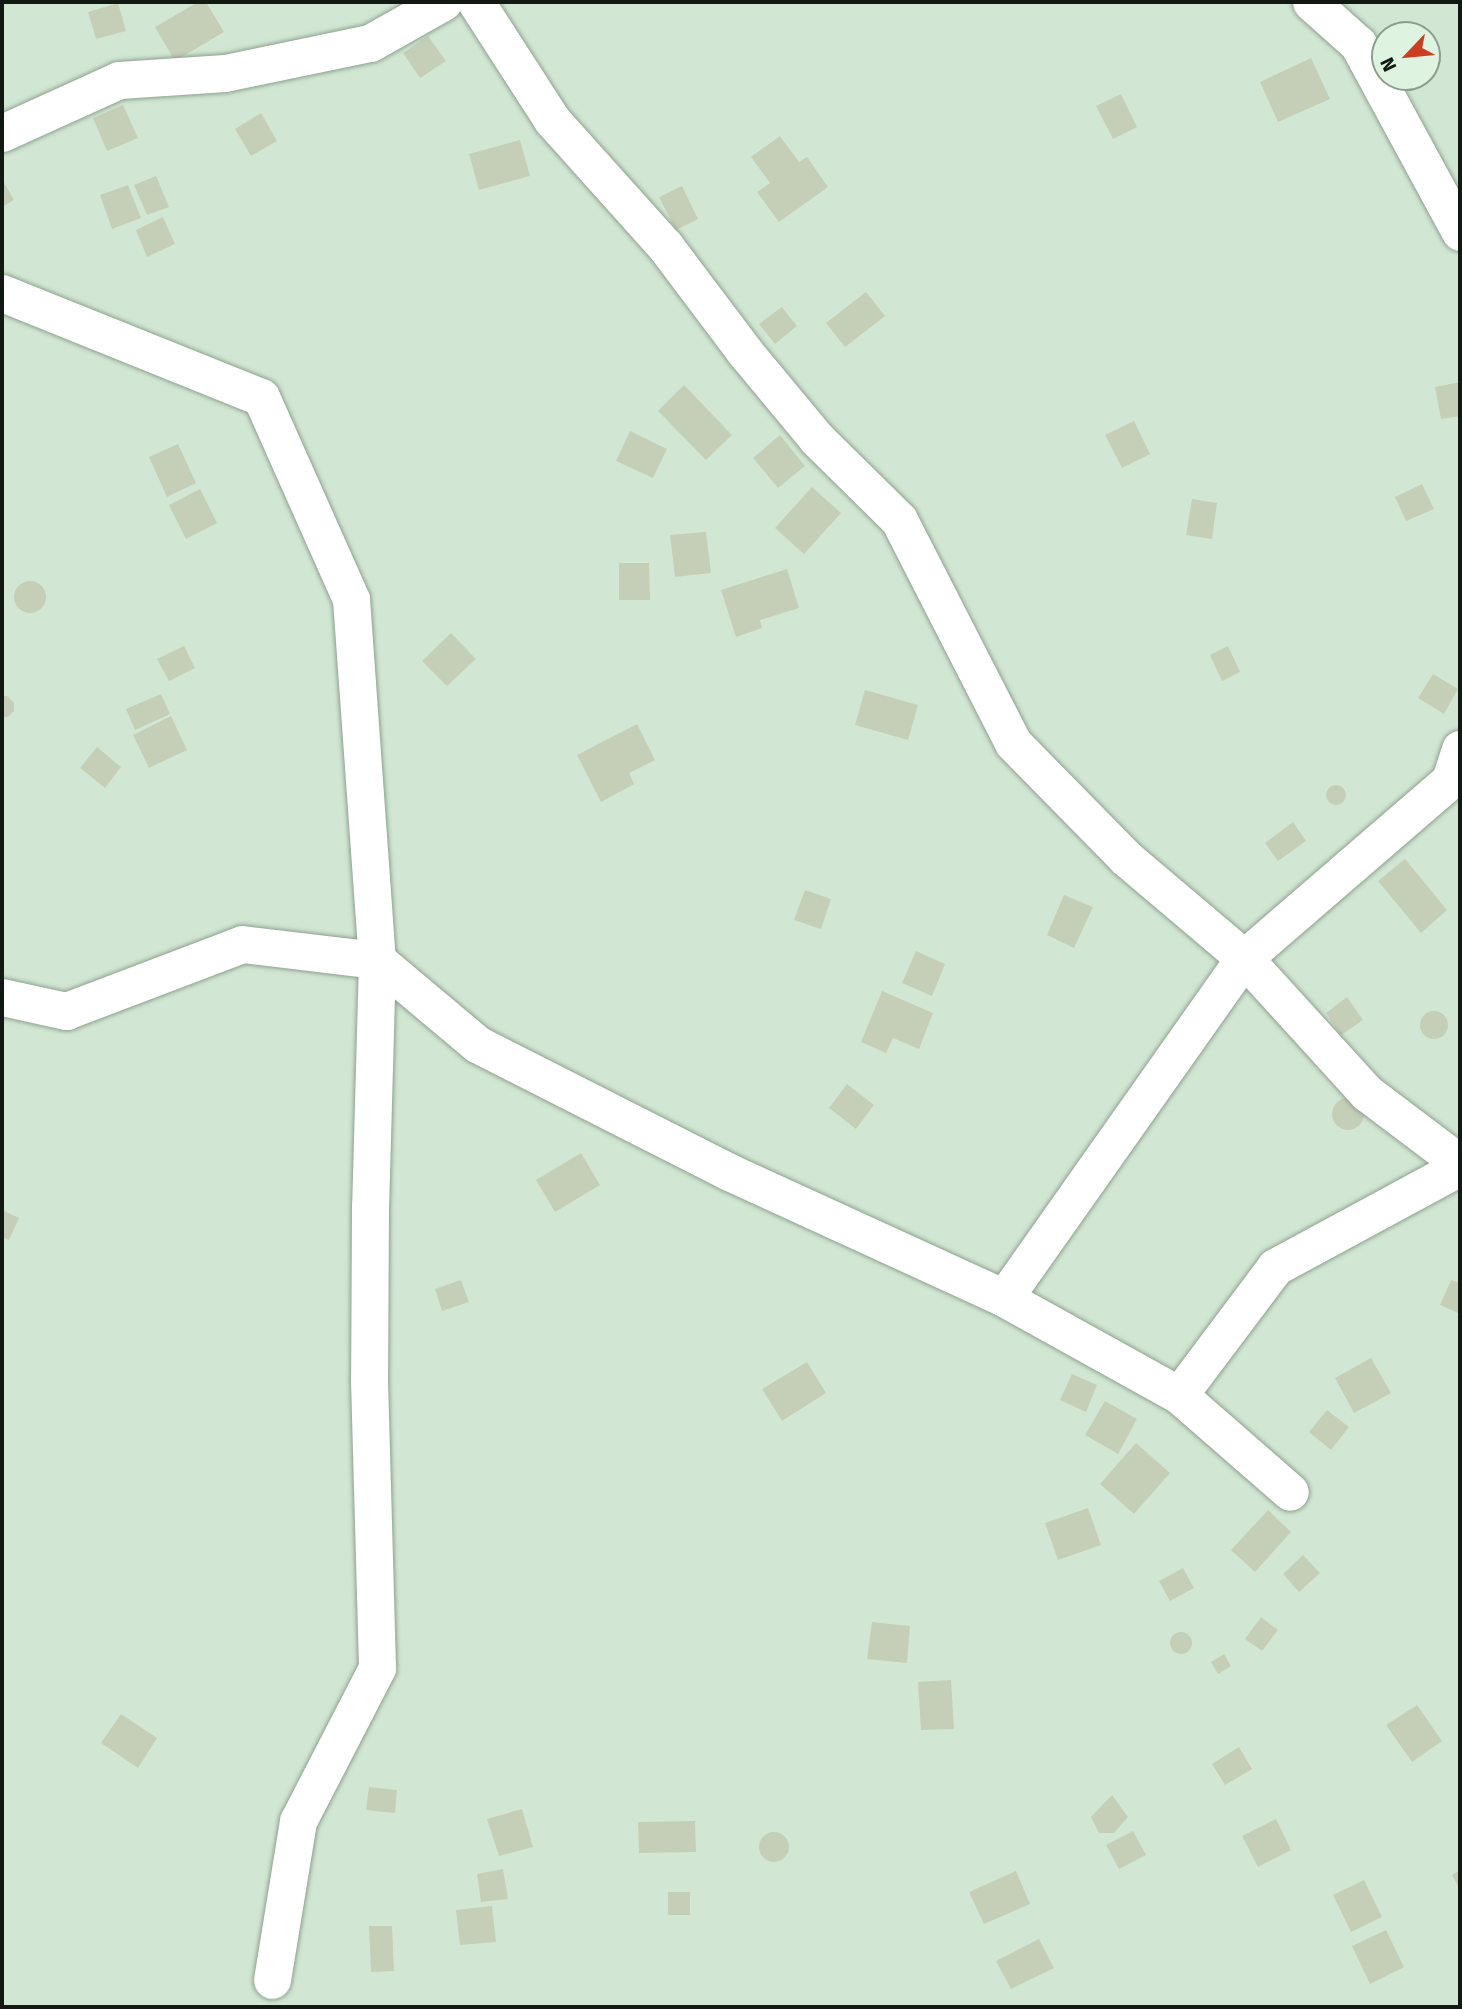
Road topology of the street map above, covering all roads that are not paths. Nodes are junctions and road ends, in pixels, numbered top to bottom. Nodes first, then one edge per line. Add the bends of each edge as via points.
1 (443, 2) edge
2 (476, 2) edge
3 (1311, 2) edge
4 (2, 133) edge
5 (1460, 232) edge
6 (2, 293) edge
7 (1460, 750) edge
8 (1244, 958) junction
9 (377, 960) junction
10 (2, 998) edge
11 (1460, 1165) edge
12 (1004, 1298) junction
13 (1179, 1395) junction
14 (1290, 1492) dead end
15 (272, 1980) dead end

1 - 4 street via 370,43 225,73 119,80
2 - 8 street via 552,120 665,246 817,439 899,520 1013,743 1126,859
3 - 5 street via 1358,44
6 - 9 street via 261,397 351,599
7 - 8 street via 1450,780
8 - 11 street via 1367,1093
8 - 12 street
9 - 10 street via 242,944 66,1011
9 - 12 street via 477,1044 729,1172
9 - 15 street via 369,1380 377,1668 298,1821
11 - 13 street via 1275,1267
12 - 13 street
13 - 14 street

